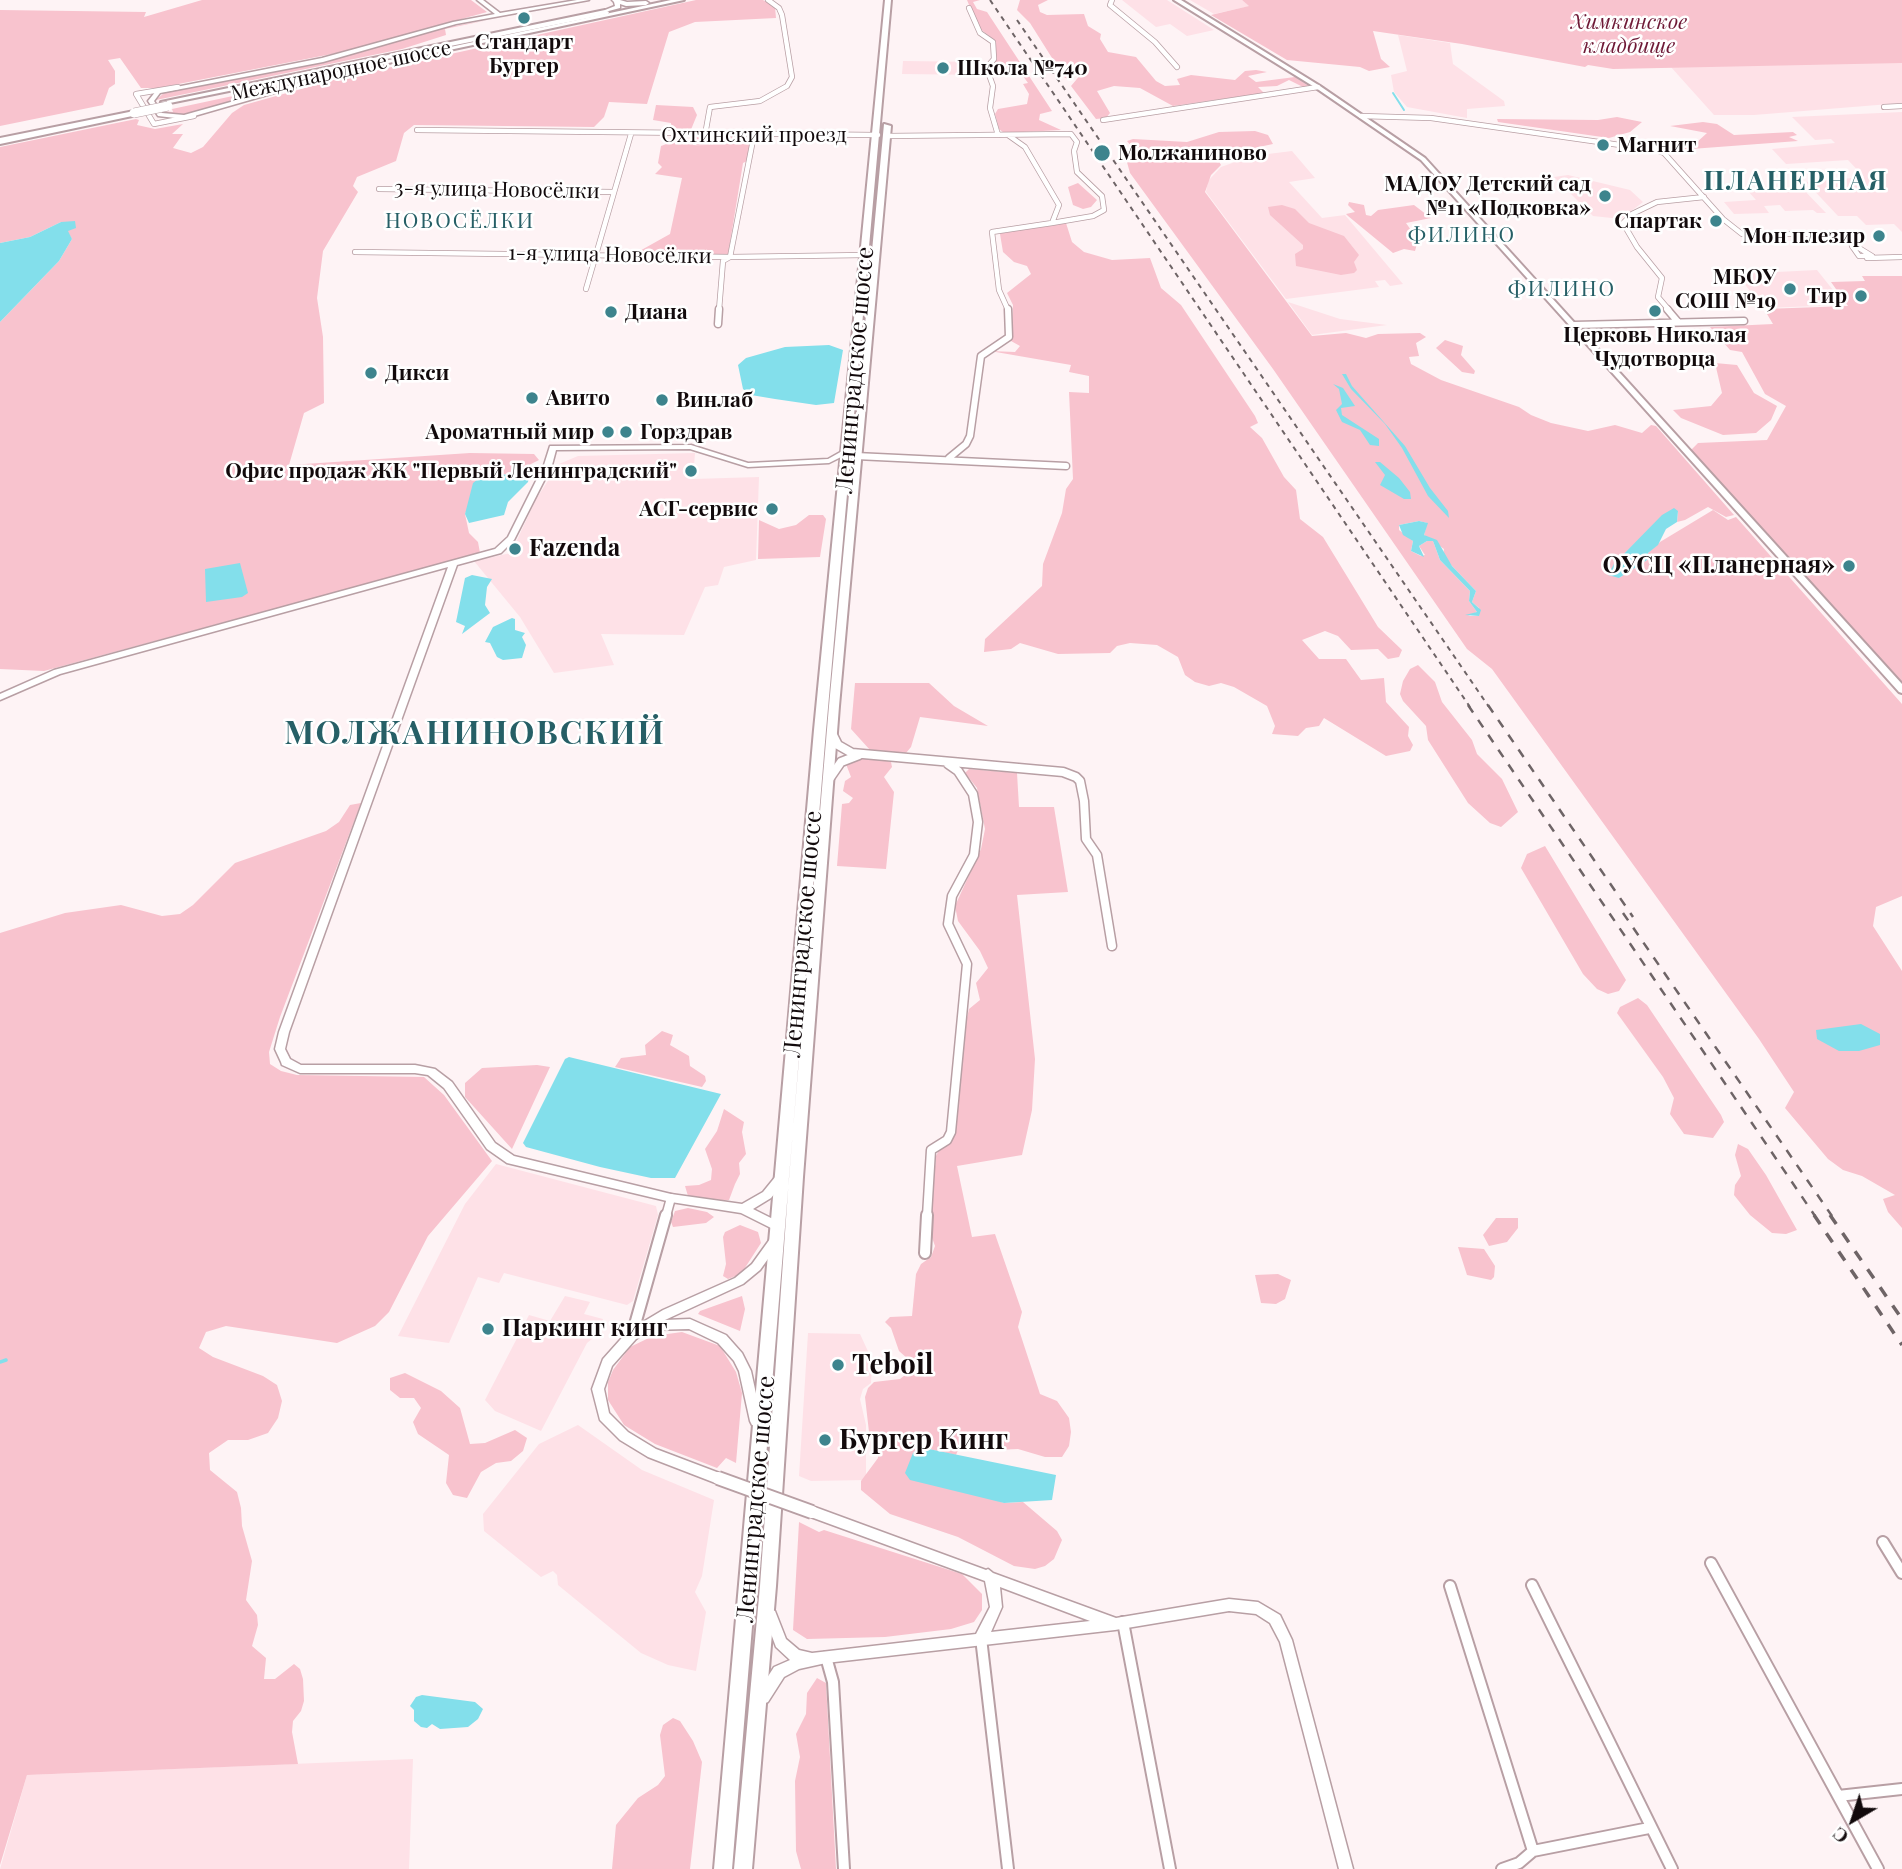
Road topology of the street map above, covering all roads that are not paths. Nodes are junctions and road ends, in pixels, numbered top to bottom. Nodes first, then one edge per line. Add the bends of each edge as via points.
1 (480, 0) edge
2 (586, 0) edge
3 (661, 0) edge
4 (681, 0) edge
5 (768, 0) edge
6 (879, 0) edge
7 (888, 0) edge
8 (896, 0) edge
9 (1112, 0) edge
10 (1177, 0) edge
11 (616, 1) edge
12 (646, 3) junction
13 (969, 8) dead end
14 (606, 12) junction
15 (887, 12) junction
16 (499, 15) junction
17 (365, 66) junction
18 (1177, 67) dead end
19 (178, 87) junction
20 (1318, 87) junction
21 (167, 104) junction
22 (1902, 106) edge
23 (1884, 107) dead end
24 (195, 116) junction
25 (1362, 116) junction
26 (1103, 120) dead end
27 (418, 130) dead end
28 (631, 134) junction
29 (705, 135) junction
30 (754, 135) junction
31 (882, 135) junction
32 (998, 135) junction
33 (1008, 135) junction
34 (0, 139) edge
35 (379, 189) dead end
36 (614, 192) junction
37 (1704, 197) junction
38 (1052, 223) junction
39 (1852, 246) junction
40 (1863, 250) junction
41 (355, 253) dead end
42 (1855, 253) junction
43 (596, 254) junction
44 (865, 255) junction
45 (1870, 256) junction
46 (730, 257) junction
47 (1902, 257) edge
48 (586, 289) dead end
49 (1744, 321) dead end
50 (1678, 322) junction
51 (718, 324) dead end
52 (1574, 325) junction
53 (851, 454) junction
54 (949, 458) junction
55 (829, 461) junction
56 (1066, 466) dead end
57 (845, 470) junction
58 (453, 565) junction
59 (1902, 690) edge
60 (0, 697) edge
61 (832, 733) junction
62 (862, 755) junction
63 (948, 764) junction
64 (828, 781) junction
65 (1112, 946) dead end
66 (784, 1172) junction
67 (671, 1198) junction
68 (743, 1209) junction
69 (779, 1230) junction
70 (925, 1254) dead end
71 (636, 1332) junction
72 (760, 1456) junction
73 (1884, 1542) dead end
74 (1711, 1563) dead end
75 (1902, 1573) edge
76 (988, 1575) junction
77 (1532, 1585) dead end
78 (768, 1586) junction
79 (1450, 1586) dead end
80 (1119, 1623) junction
81 (981, 1638) junction
82 (826, 1657) junction
83 (757, 1721) junction
84 (1902, 1789) edge
85 (1838, 1796) junction
86 (1649, 1828) junction
87 (1533, 1851) junction
88 (723, 1869) edge
89 (743, 1869) edge
90 (844, 1869) edge
91 (1008, 1869) edge
92 (1170, 1869) edge
93 (1346, 1869) edge
94 (1502, 1869) edge
95 (1672, 1869) edge
96 (1878, 1869) edge

1 - 16 street
2 - 16 street
3 - 12 highway, Международное шоссе
4 - 17 highway, Международное шоссе
5 - 29 street via 782,15 792,77 787,86 760,101 710,107
6 - 15 highway
7 - 15 highway, Ленинградское шоссе
8 - 31 highway, Ленинградское шоссе
9 - 18 street via 1110,5
10 - 20 main road
11 - 12 street
11 - 14 street via 618,6
12 - 14 highway, Международное шоссе
13 - 32 street via 980,33 993,42 994,59 988,72 993,86 990,108
14 - 21 highway, Международное шоссе
15 - 31 highway, Ленинградское шоссе
16 - 19 street via 422,31 323,60
17 - 21 highway, Международное шоссе
17 - 24 street
19 - 24 street via 153,95 157,112 170,118
19 - 24 street via 136,94 154,124
20 - 25 main road
20 - 26 street
21 - 34 highway, Международное шоссе, bridge
22 - 23 street
25 - 37 street via 1431,118 1664,153
25 - 52 main road via 1423,159
27 - 28 street, Охтинский проезд
28 - 29 street, Охтинский проезд
28 - 36 street
29 - 30 street, Охтинский проезд
30 - 31 street, Охтинский проезд
30 - 46 street
31 - 32 street, Охтинский проезд
31 - 44 highway, Ленинградское шоссе
31 - 53 highway, Ленинградское шоссе
32 - 33 street, Охтинский проезд
33 - 38 street via 1025,147 1059,205
33 - 38 street, Охтинский проезд via 1064,132 1076,139 1077,172 1102,196 1104,210
35 - 36 street, 3-я улица Новосёлки
36 - 43 street
37 - 39 street via 1742,234 1831,234
37 - 50 street via 1657,202 1623,223 1662,278 1658,297
38 - 54 street via 992,232 999,290 1008,304 1009,337 981,356 970,436
39 - 40 street
39 - 42 street
40 - 42 street
40 - 45 street
41 - 43 street, 1-я улица Новосёлки
42 - 45 street
43 - 46 street, 1-я улица Новосёлки
43 - 48 street
44 - 46 street, 1-я улица Новосёлки
44 - 53 highway, Ленинградское шоссе
45 - 47 street
46 - 51 street via 723,261
49 - 50 street
50 - 52 street
52 - 59 main road
53 - 54 street
53 - 55 street
53 - 57 highway, Ленинградское шоссе
53 - 61 highway, Ленинградское шоссе
54 - 56 street
55 - 57 street
55 - 58 street via 748,465 691,447 553,449 508,543 498,551
57 - 66 highway, Ленинградское шоссе
58 - 60 street via 57,672
58 - 67 street via 280,1049 286,1062 300,1069 431,1072 448,1085 491,1146 511,1160
61 - 62 street via 841,747
61 - 64 highway, Ленинградское шоссе
62 - 63 street
62 - 64 street via 838,765
63 - 65 street via 1063,772 1080,781 1086,839 1097,855
63 - 70 street via 974,794 978,822 974,855 952,896 948,924 967,964 951,1132 932,1150
64 - 78 highway, Ленинградское шоссе
66 - 68 street via 767,1195
66 - 69 highway, Ленинградское шоссе
67 - 68 street
67 - 71 street
68 - 69 street
69 - 71 street via 764,1257 739,1282 667,1313
69 - 72 highway, Ленинградское шоссе
71 - 72 street via 669,1323 690,1324 712,1332 731,1348 750,1387
71 - 76 street, bridge via 614,1352 598,1389 604,1416 637,1445
72 - 88 highway, Ленинградское шоссе
73 - 75 street
74 - 85 street
76 - 80 street
76 - 81 street via 996,1607
77 - 86 street
78 - 82 street via 771,1619 781,1643 796,1656
78 - 83 highway, Ленинградское шоссе
79 - 87 street
80 - 81 street
80 - 92 street
80 - 93 street via 1245,1605 1267,1613 1281,1628
81 - 82 street
81 - 91 street
82 - 83 street via 779,1672 764,1692
82 - 90 street via 833,1682
83 - 89 highway, Ленинградское шоссе
84 - 85 street
85 - 96 street
86 - 87 street
86 - 95 street
87 - 94 street

